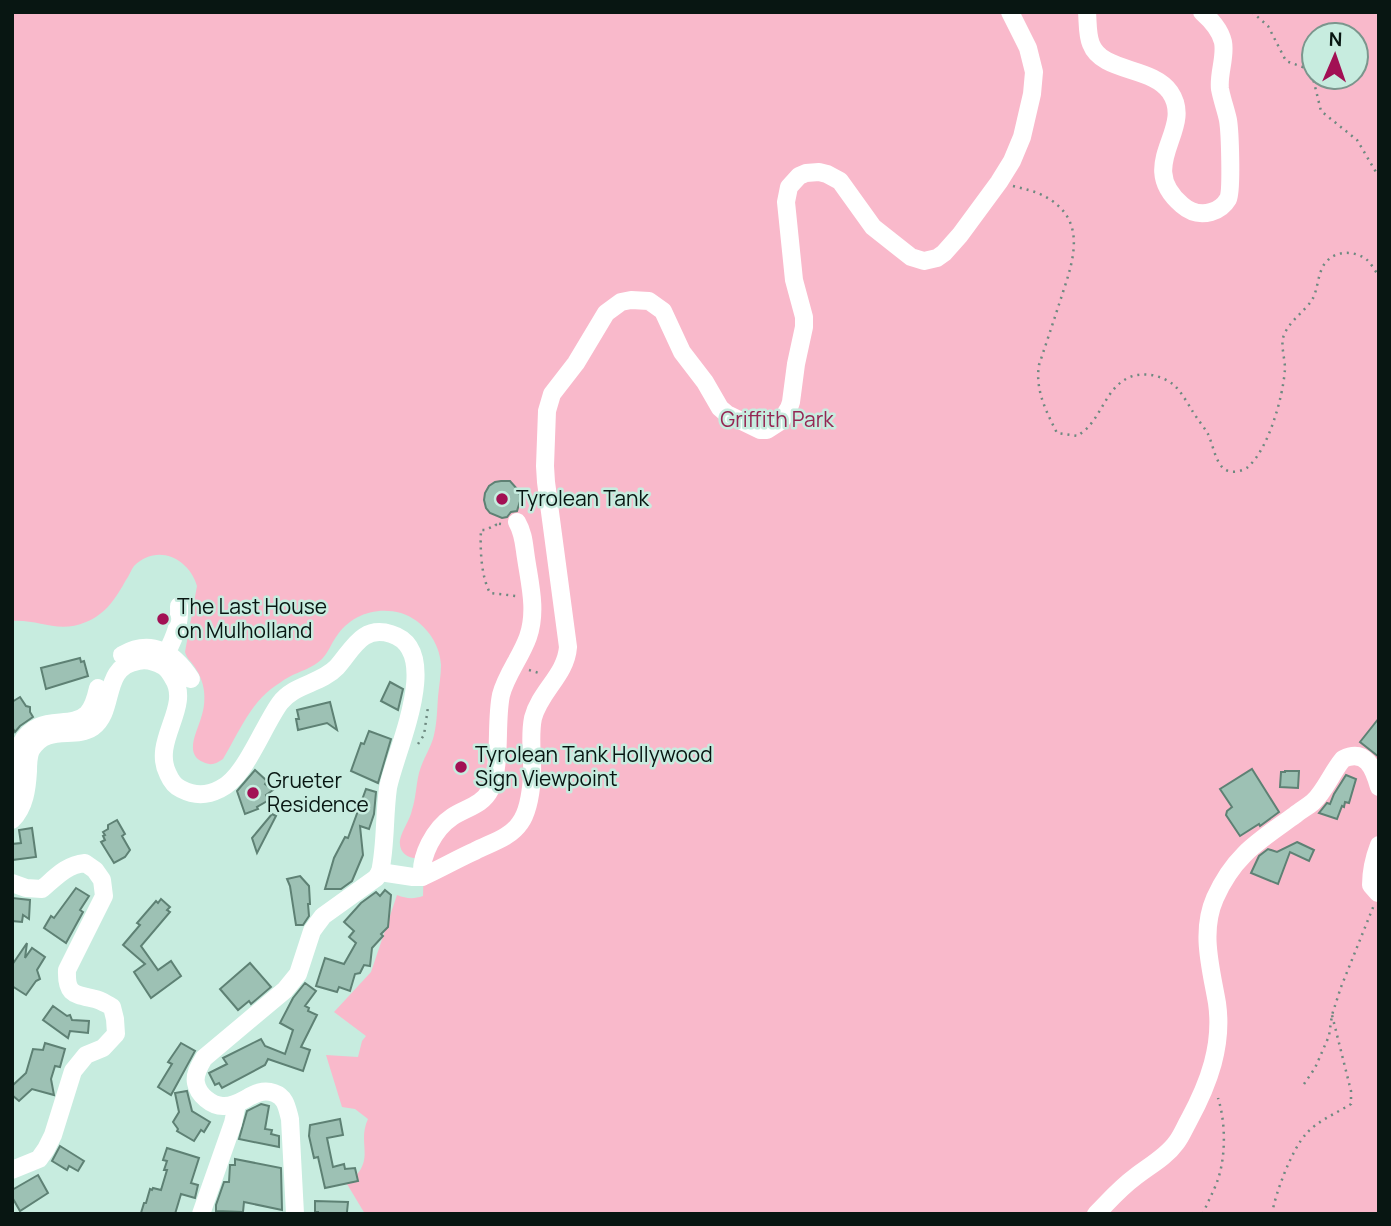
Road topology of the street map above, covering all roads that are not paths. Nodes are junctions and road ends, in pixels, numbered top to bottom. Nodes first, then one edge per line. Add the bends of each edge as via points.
1 (1010, 12) edge
2 (1087, 12) edge
3 (1202, 12) edge
4 (517, 523) road end
5 (179, 606) dead end
6 (167, 652) junction
7 (191, 679) dead end
8 (1379, 787) edge
9 (12, 799) edge
10 (12, 820) edge
11 (1379, 845) edge
12 (380, 872) junction
13 (422, 877) junction
14 (12, 883) edge
15 (1378, 893) edge
16 (237, 1104) junction
17 (12, 1170) edge
18 (201, 1214) edge
19 (295, 1214) edge
20 (1097, 1214) edge

1 - 13 street via 1032,60 1033,83 1022,137 999,182 953,244 937,258 911,257 873,227 835,177 813,172 793,181 787,194 787,213 804,327 793,393 780,421 767,430 753,428 720,408 681,352 657,305 631,300 606,313 552,394 547,411 546,482 568,647 566,660 534,715 526,808 520,824 507,835
2 - 3 street via 1090,43 1100,56 1159,81 1173,96 1175,123 1163,160 1164,182 1190,211 1206,213 1227,201 1231,186 1229,123 1220,89 1223,41
4 - 13 street via 523,536 533,612 529,634 502,693 493,782 481,802 452,817 439,831 422,861
5 - 6 street via 177,632
6 - 7 street
6 - 9 street via 145,648 124,653 104,672 88,713 71,721 50,722 25,737 16,754
8 - 20 street via 1365,759 1343,759 1314,801 1267,834 1224,879 1208,920 1217,1006 1216,1055 1209,1080 1176,1143 1118,1190
10 - 12 street via 24,799 33,748 50,735 93,727 102,717 115,676 128,664 139,660 161,664 177,685 177,707 163,750 166,771 175,786 192,795 205,795 230,783 285,697 331,673 364,636 382,632 407,645 416,670 410,717 388,788
11 - 15 street via 1371,870 1371,885
12 - 13 street
12 - 16 street via 317,923 299,974 285,990 204,1058 197,1070 200,1093 223,1106
14 - 17 street via 42,889 62,871 85,863 102,880 104,896 67,970 66,982 83,998 112,1007 116,1034 103,1048 86,1055 73,1071 53,1135 39,1159
16 - 18 street
16 - 19 street via 261,1090 282,1097 287,1106

